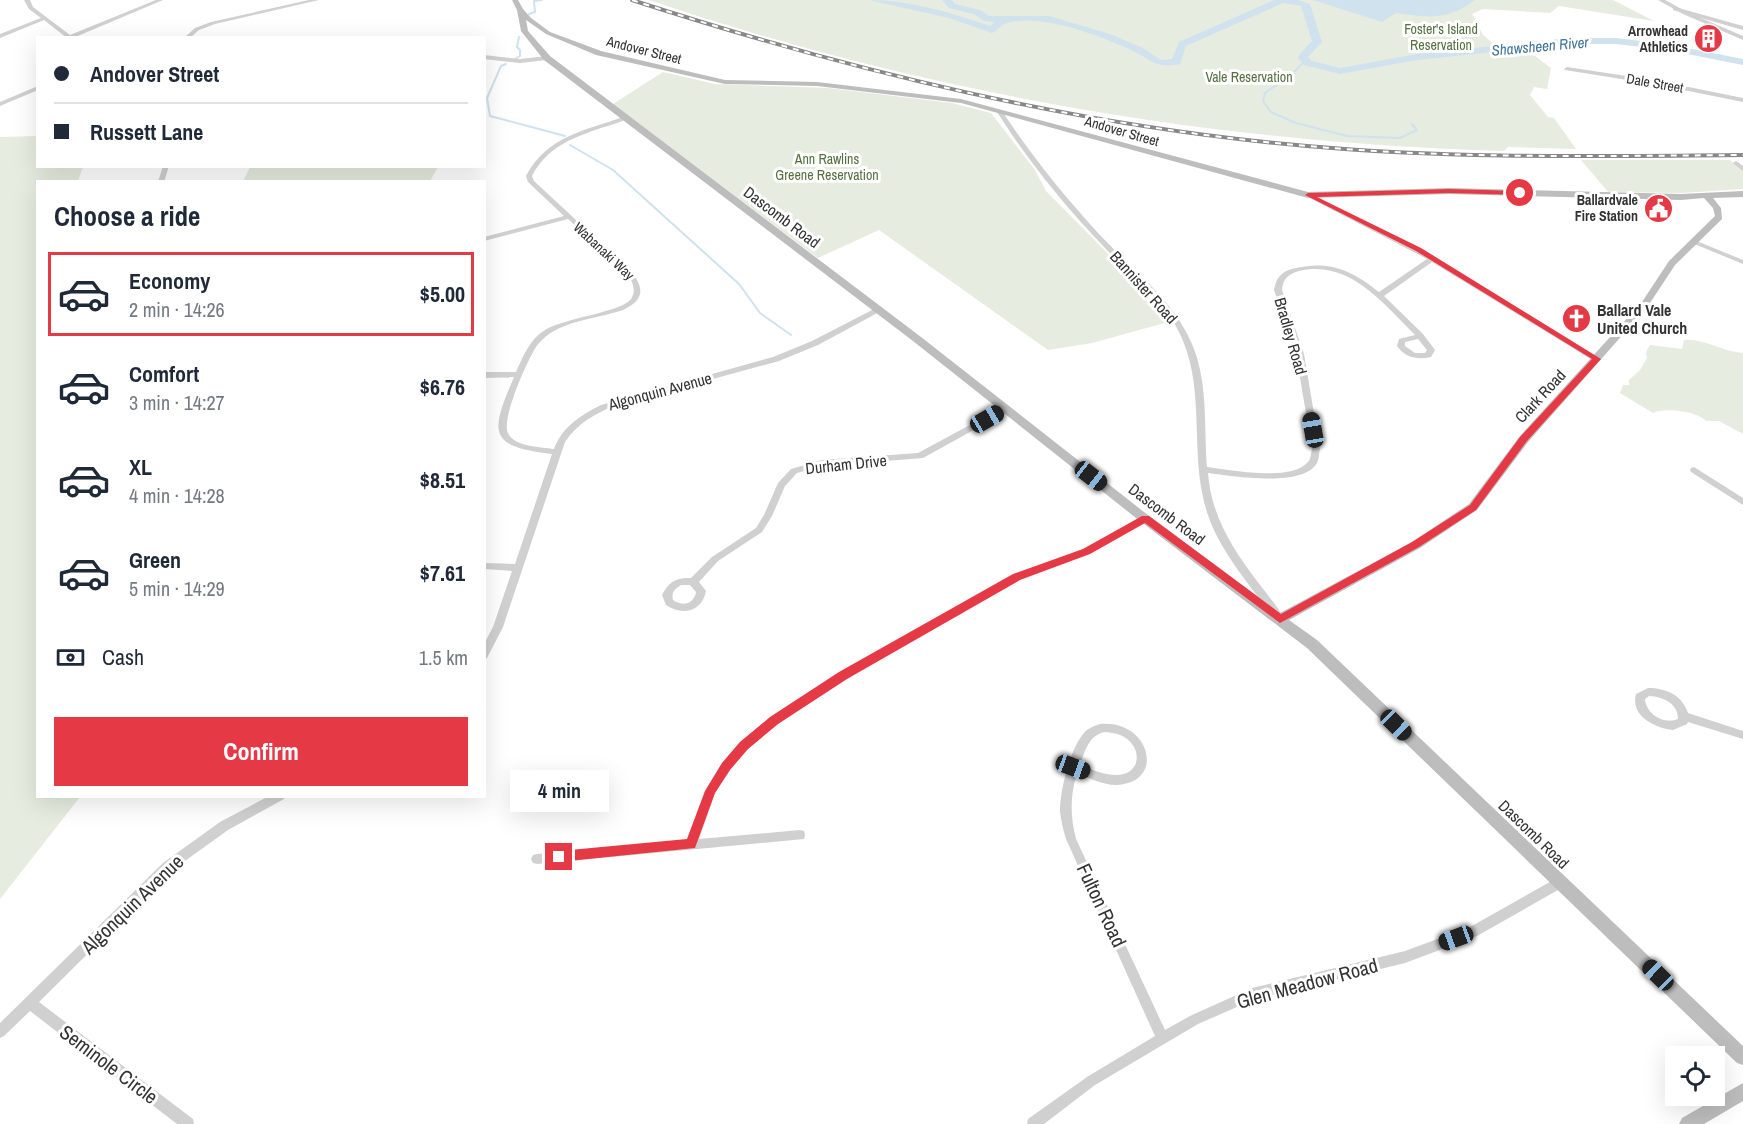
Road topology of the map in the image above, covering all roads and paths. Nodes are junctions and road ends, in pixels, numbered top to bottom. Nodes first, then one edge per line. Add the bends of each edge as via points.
1 (27, 0) edge
2 (160, 0) edge
3 (316, 0) edge
4 (515, 0) edge
5 (1661, 0) edge
6 (1675, 9) junction
7 (520, 10) junction
8 (45, 18) junction
9 (538, 27) junction
10 (1743, 28) edge
11 (549, 34) junction
12 (0, 36) edge
13 (70, 36) edge
14 (73, 36) edge
15 (188, 36) edge
16 (1743, 38) edge
17 (531, 40) junction
18 (486, 57) edge
19 (547, 57) junction
20 (1567, 69) dead end
21 (36, 89) edge
22 (26, 94) junction
23 (33, 98) dead end
24 (1743, 100) edge
25 (0, 104) edge
26 (1000, 112) junction
27 (626, 118) junction
28 (1736, 163) dead end
29 (1743, 169) edge
30 (1743, 194) edge
31 (1308, 195) junction
32 (1707, 196) junction
33 (568, 218) junction
34 (486, 238) edge
35 (1694, 242) junction
36 (1433, 258) junction
37 (1743, 262) edge
38 (1379, 296) junction
39 (879, 310) junction
40 (1420, 336) dead end
41 (1597, 359) junction
42 (519, 374) junction
43 (486, 375) edge
44 (1005, 409) junction
45 (557, 452) junction
46 (1204, 470) junction
47 (1694, 470) dead end
48 (1743, 502) edge
49 (1145, 519) junction
50 (486, 566) edge
51 (518, 568) junction
52 (693, 582) dead end
53 (1280, 619) junction
54 (486, 651) edge
55 (1684, 716) dead end
56 (1743, 735) edge
57 (1073, 767) junction
58 (276, 798) edge
59 (800, 835) dead end
60 (691, 844) junction
61 (537, 859) dead end
62 (1561, 882) junction
63 (30, 1004) junction
64 (0, 1032) edge
65 (1163, 1038) junction
66 (1743, 1057) edge
67 (1743, 1091) edge
68 (188, 1124) edge
69 (1033, 1124) edge
70 (1688, 1124) edge

1 - 8 street
2 - 14 street
3 - 15 street via 219,21
4 - 7 main road, Andover Street
5 - 6 street
6 - 10 street
6 - 16 street
7 - 9 main road, Andover Street
7 - 17 main road, Dascomb Road via 522,26
8 - 12 street
8 - 13 street
9 - 11 main road, Andover Street
9 - 17 main road
11 - 17 main road
11 - 26 main road, Andover Street via 599,53 716,80 877,90 961,101
17 - 19 main road, Dascomb Road
18 - 19 street via 520,61
19 - 27 main road, Dascomb Road
20 - 24 street, Dale Street
21 - 22 street
22 - 23 street
22 - 25 street
26 - 31 main road, Andover Street
26 - 46 street, Bannister Road via 1055,190 1166,307 1184,334 1195,369
27 - 33 street, Wabanaki Way via 558,144 535,162 529,176 531,182
27 - 39 main road, Dascomb Road
28 - 29 street
30 - 32 main road, Andover Street
31 - 32 main road, Andover Street via 1449,191
31 - 36 street
32 - 35 main road, Clark Road via 1719,217
33 - 34 street
33 - 42 street, Wabanaki Way via 636,280 637,294 623,308 546,332 532,346
35 - 37 street
35 - 41 main road, Clark Road via 1672,263 1645,304
36 - 38 street
36 - 41 street
38 - 40 street, Bradley Road
38 - 46 street, Bradley Road via 1357,277 1332,268 1301,268 1283,276 1278,290 1300,354 1316,458 1307,470 1290,476
39 - 44 main road, Dascomb Road
39 - 45 street, Algonquin Avenue via 776,359 596,409 567,433
41 - 53 main road, Clark Road via 1524,439 1468,511 1416,545
42 - 43 street
42 - 45 street, Wabanaki Way via 503,411 502,430 519,448
44 - 49 main road, Dascomb Road
44 - 52 street, Durham Drive via 920,456 822,463 795,471 781,486 759,530 715,559
45 - 51 street, Algonquin Avenue
46 - 53 street, Bannister Road via 1208,501 1227,546
47 - 48 street
49 - 53 main road, Dascomb Road
49 - 60 street via 1086,552 1016,577 843,675 774,721 744,745 726,766 710,791
50 - 51 street
51 - 54 street, Algonquin Avenue
53 - 62 main road, Dascomb Road via 1312,644
55 - 56 street
57 - 57 street, Fulton Road via 1119,781 1137,773 1142,766 1141,748 1129,734 1101,728 1087,737
57 - 65 street, Fulton Road via 1065,797 1066,825
58 - 63 street, Algonquin Avenue via 224,826 166,867
59 - 60 street
60 - 61 street
62 - 65 street, Glen Meadow Road via 1473,932 1405,957 1252,994
62 - 66 main road, Dascomb Road
63 - 64 street, Algonquin Avenue
63 - 68 street, Seminole Circle
65 - 69 street, Glen Meadow Road via 1091,1081
67 - 70 main road

